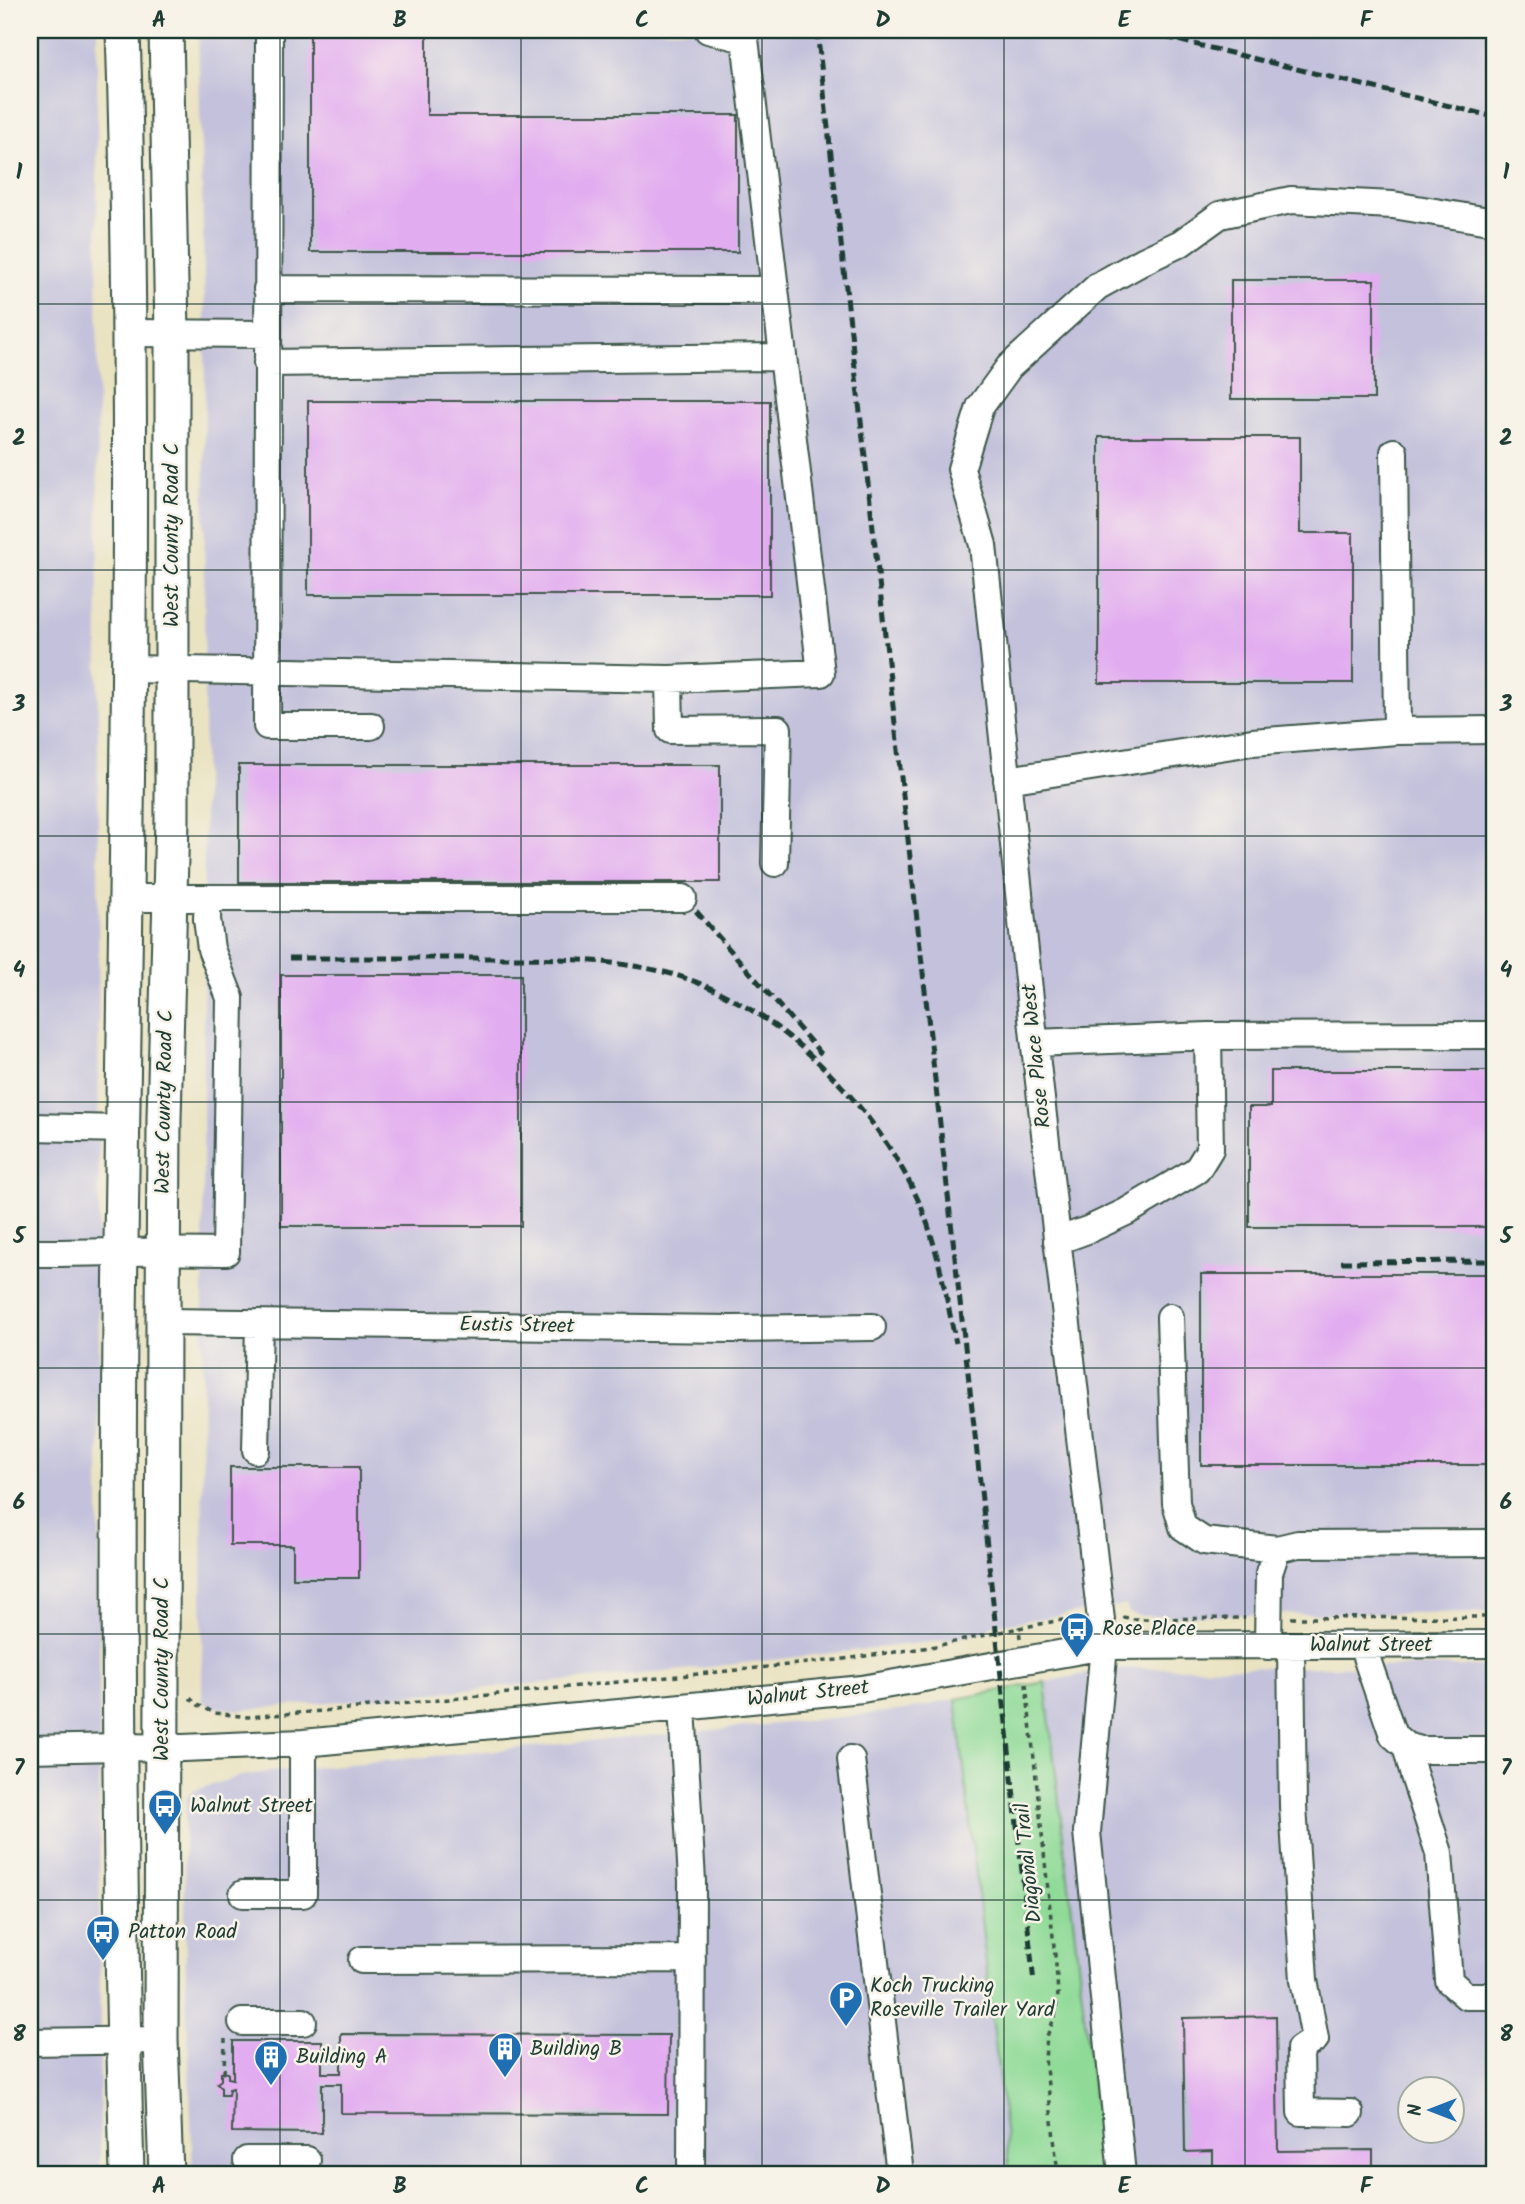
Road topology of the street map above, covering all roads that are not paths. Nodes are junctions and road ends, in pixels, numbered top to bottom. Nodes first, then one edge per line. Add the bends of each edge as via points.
1 (123, 30) edge
2 (166, 30) edge
3 (269, 30) edge
4 (708, 30) edge
5 (1495, 222) edge
6 (267, 289) junction
7 (775, 290) junction
8 (130, 333) junction
9 (172, 334) junction
10 (267, 334) junction
11 (782, 356) junction
12 (267, 363) junction
13 (1394, 452) dead end
14 (129, 669) junction
15 (172, 670) junction
16 (266, 672) junction
17 (669, 680) junction
18 (371, 726) dead end
19 (1495, 730) edge
20 (1397, 731) junction
21 (1007, 780) junction
22 (775, 863) dead end
23 (127, 898) junction
24 (170, 898) junction
25 (208, 898) junction
26 (683, 898) dead end
27 (1495, 1035) edge
28 (1208, 1036) junction
29 (1035, 1043) junction
30 (30, 1127) edge
31 (124, 1129) junction
32 (1058, 1241) junction
33 (163, 1250) junction
34 (30, 1253) edge
35 (122, 1253) junction
36 (1170, 1317) dead end
37 (163, 1322) junction
38 (258, 1323) junction
39 (872, 1327) dead end
40 (256, 1450) dead end
41 (1495, 1543) edge
42 (1277, 1549) junction
43 (1495, 1644) edge
44 (1280, 1645) junction
45 (1362, 1645) junction
46 (1104, 1646) junction
47 (682, 1707) junction
48 (303, 1742) junction
49 (118, 1746) junction
50 (1406, 1746) junction
51 (161, 1748) junction
52 (30, 1749) edge
53 (1495, 1749) edge
54 (851, 1759) dead end
55 (243, 1894) dead end
56 (692, 1959) junction
57 (362, 1960) dead end
58 (1495, 1996) edge
59 (303, 2022) dead end
60 (234, 2028) road end
61 (123, 2040) junction
62 (161, 2040) junction
63 (30, 2042) edge
64 (1350, 2113) dead end
65 (247, 2160) dead end
66 (307, 2160) dead end
67 (127, 2174) edge
68 (166, 2174) edge
69 (691, 2174) edge
70 (900, 2174) edge
71 (1122, 2174) edge

1 - 8 main road, West County Road C
2 - 9 main road, West County Road C
3 - 6 street
4 - 7 street via 745,39
5 - 21 street, Rose Place West via 1393,205 1291,200 1220,215 1181,243 1098,286 1009,367 980,407 961,469 983,545
6 - 7 street
6 - 10 street
7 - 11 street
8 - 9 street
8 - 14 main road, West County Road C
9 - 10 street
9 - 15 main road, West County Road C
10 - 12 street
11 - 12 street
11 - 17 street via 821,673
12 - 16 street
13 - 20 street
14 - 15 street
14 - 23 main road, West County Road C
15 - 16 street
15 - 24 main road, West County Road C
16 - 17 street
16 - 18 street via 267,726
17 - 22 street via 670,730 778,729
19 - 20 street
20 - 21 street via 1252,742
21 - 29 street, Rose Place West
23 - 24 street
23 - 31 main road, West County Road C
24 - 25 street
24 - 33 main road, West County Road C
25 - 26 street
25 - 33 street via 211,949 230,998 226,1252
27 - 28 street
28 - 29 street
28 - 32 street via 1210,1149 1197,1170 1126,1212
29 - 32 street, Rose Place West
30 - 31 street
31 - 35 main road, West County Road C
32 - 46 street, Rose Place West
33 - 35 street
33 - 37 main road, West County Road C
34 - 35 street
35 - 49 main road, West County Road C
36 - 42 street via 1176,1503 1184,1527 1204,1541
37 - 38 street, Eustis Street
37 - 51 main road, West County Road C
38 - 39 street, Eustis Street
38 - 40 street
41 - 42 street via 1298,1544
42 - 44 street via 1269,1573
43 - 45 street, Walnut Street
44 - 45 street, Walnut Street
44 - 46 street, Walnut Street
44 - 64 street via 1304,1980 1315,2039 1300,2049 1301,2112
45 - 50 street via 1393,1735
46 - 47 street, Walnut Street via 862,1689
46 - 71 street, Rose Place West via 1087,1832
47 - 48 street, Walnut Street
47 - 56 street
48 - 51 street, Walnut Street
48 - 55 street via 303,1894
49 - 51 street, Walnut Street
49 - 52 street, Walnut Street
49 - 61 main road, West County Road C
50 - 53 street via 1420,1750
50 - 58 street via 1439,1853 1449,1981 1466,1996
51 - 62 main road, West County Road C
54 - 70 street
56 - 57 street
56 - 69 street
59 - 60 street
61 - 62 street
61 - 63 street
61 - 67 main road, West County Road C
62 - 68 main road, West County Road C
65 - 66 street

